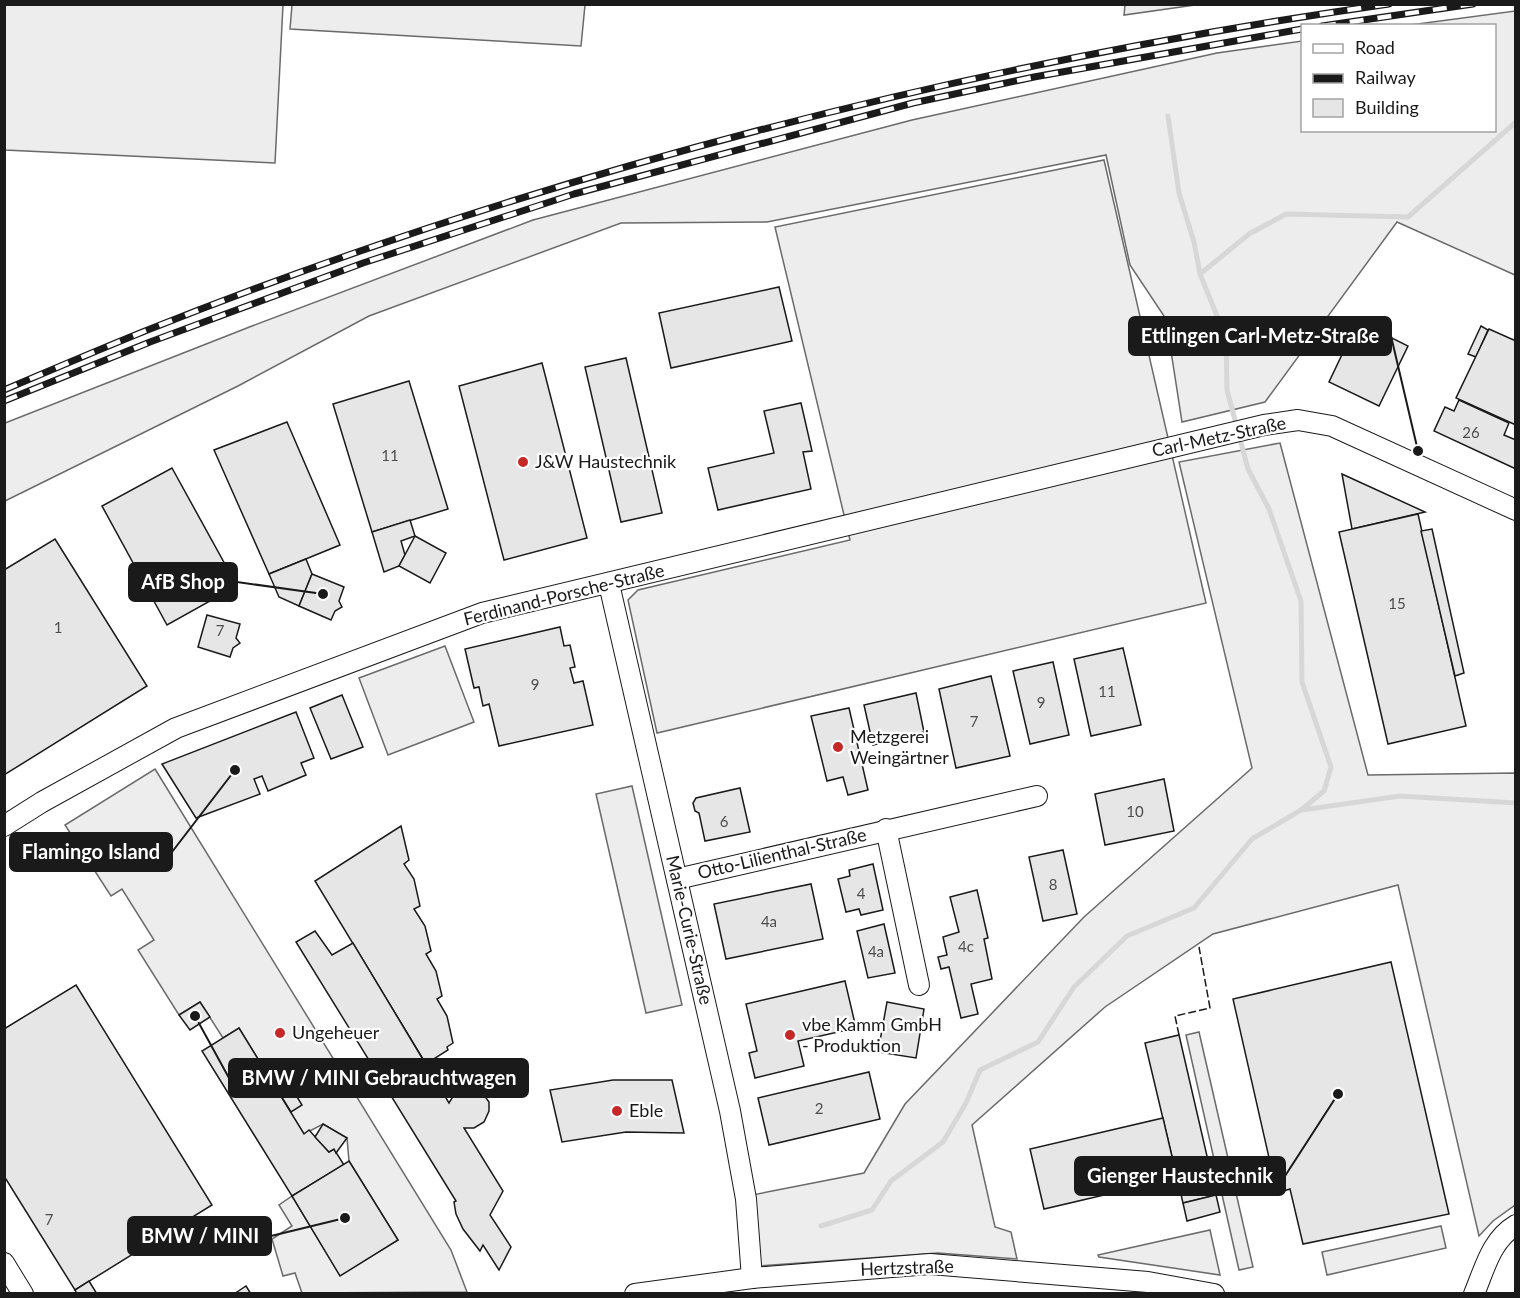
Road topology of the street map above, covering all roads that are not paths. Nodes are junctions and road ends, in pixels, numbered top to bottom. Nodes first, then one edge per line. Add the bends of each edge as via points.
1 (1015, 483) joint
2 (1515, 510) edge
3 (609, 584) junction
4 (1037, 796) dead end
5 (4, 826) edge
6 (886, 829) junction
7 (677, 879) junction
8 (919, 985) dead end
9 (1515, 1225) edge
10 (4, 1263) edge
11 (752, 1278) junction
12 (23, 1293) edge
13 (636, 1293) edge
14 (1214, 1293) edge
15 (1474, 1293) edge

1 - 2 street, Carl-Metz-Straße via 1298,420 1332,426
1 - 3 street, Ferdinand-Porsche-Straße
3 - 5 street, Ferdinand-Porsche-Straße via 482,613 176,728
3 - 7 street, Marie-Curie-Straße
4 - 6 street, Otto-Lilienthal-Straße
6 - 7 street, Otto-Lilienthal-Straße
6 - 8 street, Otto-Lilienthal-Straße
7 - 11 street, Marie-Curie-Straße via 730,1111 746,1199
9 - 15 street via 1501,1235
10 - 12 street
11 - 13 street, Hertzstraße
11 - 14 street, Hertzstraße via 930,1264 1148,1282

